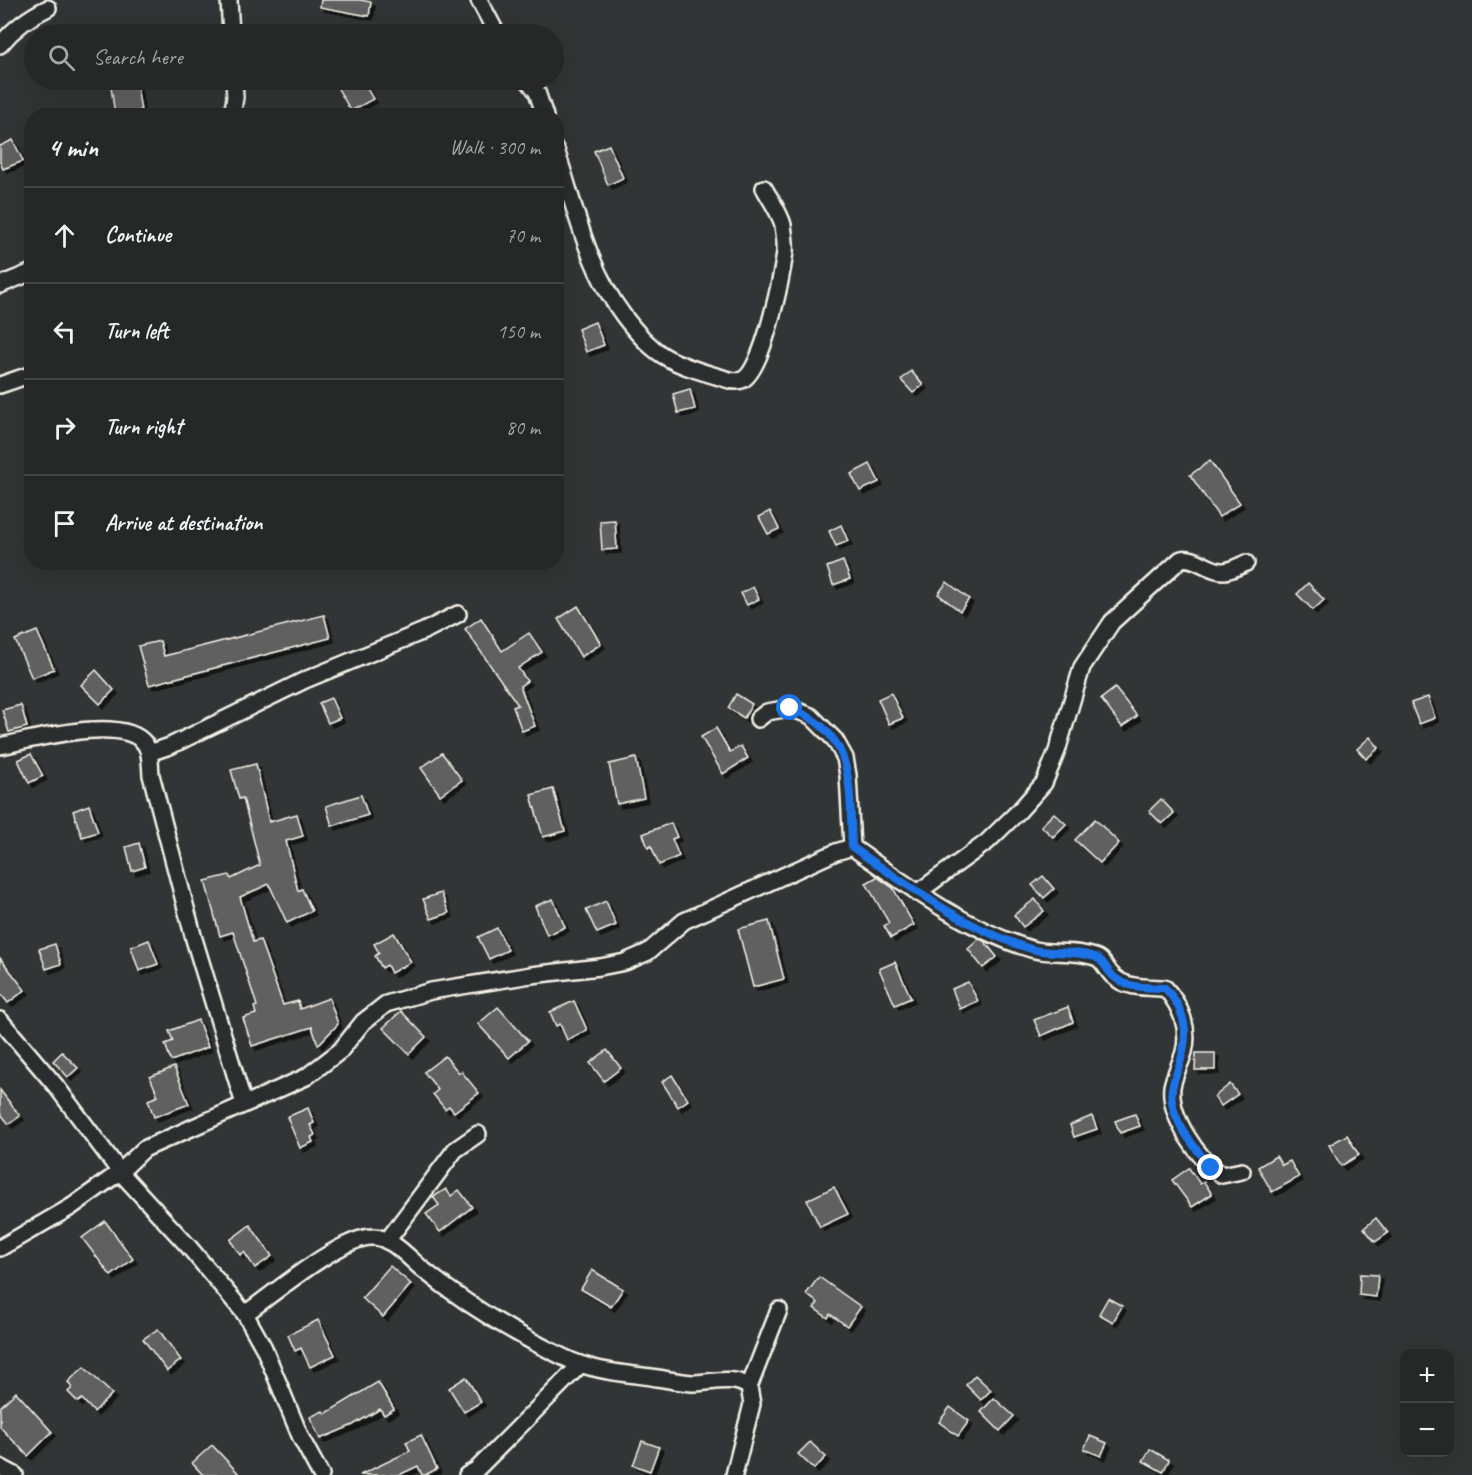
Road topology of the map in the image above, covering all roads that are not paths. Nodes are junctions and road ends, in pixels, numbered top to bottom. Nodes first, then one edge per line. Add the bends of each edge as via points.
1 (229, 0) edge
2 (479, 0) edge
3 (48, 8) dead end
4 (230, 24) edge
5 (492, 24) edge
6 (0, 45) edge
7 (235, 90) edge
8 (536, 90) edge
9 (233, 108) edge
10 (542, 108) edge
11 (764, 188) dead end
12 (564, 199) edge
13 (24, 275) edge
14 (0, 285) edge
15 (24, 377) edge
16 (0, 385) edge
17 (1246, 563) dead end
18 (458, 614) dead end
19 (758, 719) dead end
20 (0, 747) edge
21 (149, 753) junction
22 (852, 847) junction
23 (917, 893) junction
24 (0, 1020) edge
25 (244, 1104) junction
26 (478, 1134) dead end
27 (1242, 1171) dead end
28 (120, 1172) junction
29 (387, 1240) junction
30 (0, 1248) edge
31 (779, 1310) dead end
32 (245, 1314) junction
33 (580, 1365) junction
34 (749, 1387) junction
35 (0, 1467) edge
36 (15, 1475) edge
37 (321, 1475) edge
38 (467, 1475) edge
39 (734, 1475) edge

1 - 4 street
2 - 5 street
3 - 6 street via 28,17
7 - 9 street
8 - 10 street
11 - 12 street via 782,224 785,250 765,342 754,369 743,380 733,381 678,364 646,342 602,282
13 - 14 street
15 - 16 street
17 - 23 street via 1226,572 1190,558 1181,559 1112,622 1082,667 1044,783 987,842
18 - 21 street
19 - 22 street via 767,712 790,708 811,716 835,740 845,758 848,775
20 - 21 street via 108,729 136,734
21 - 25 street via 151,775 191,928
22 - 23 street
22 - 25 street via 684,921 648,952 625,962 431,991 386,1004 363,1022 340,1051 306,1077
23 - 27 street via 996,936 1034,950 1097,957 1126,985 1165,988 1180,1009 1186,1032 1172,1101 1184,1132 1211,1168 1222,1175
24 - 28 street via 56,1086
25 - 28 street via 144,1149
26 - 29 street via 455,1150
28 - 30 street
28 - 32 street
29 - 32 street via 374,1236 356,1239 336,1249
29 - 33 street via 443,1286 508,1327
31 - 34 street
32 - 37 street
33 - 34 street via 692,1383 736,1382
33 - 38 street
34 - 39 street via 752,1404
35 - 36 street

